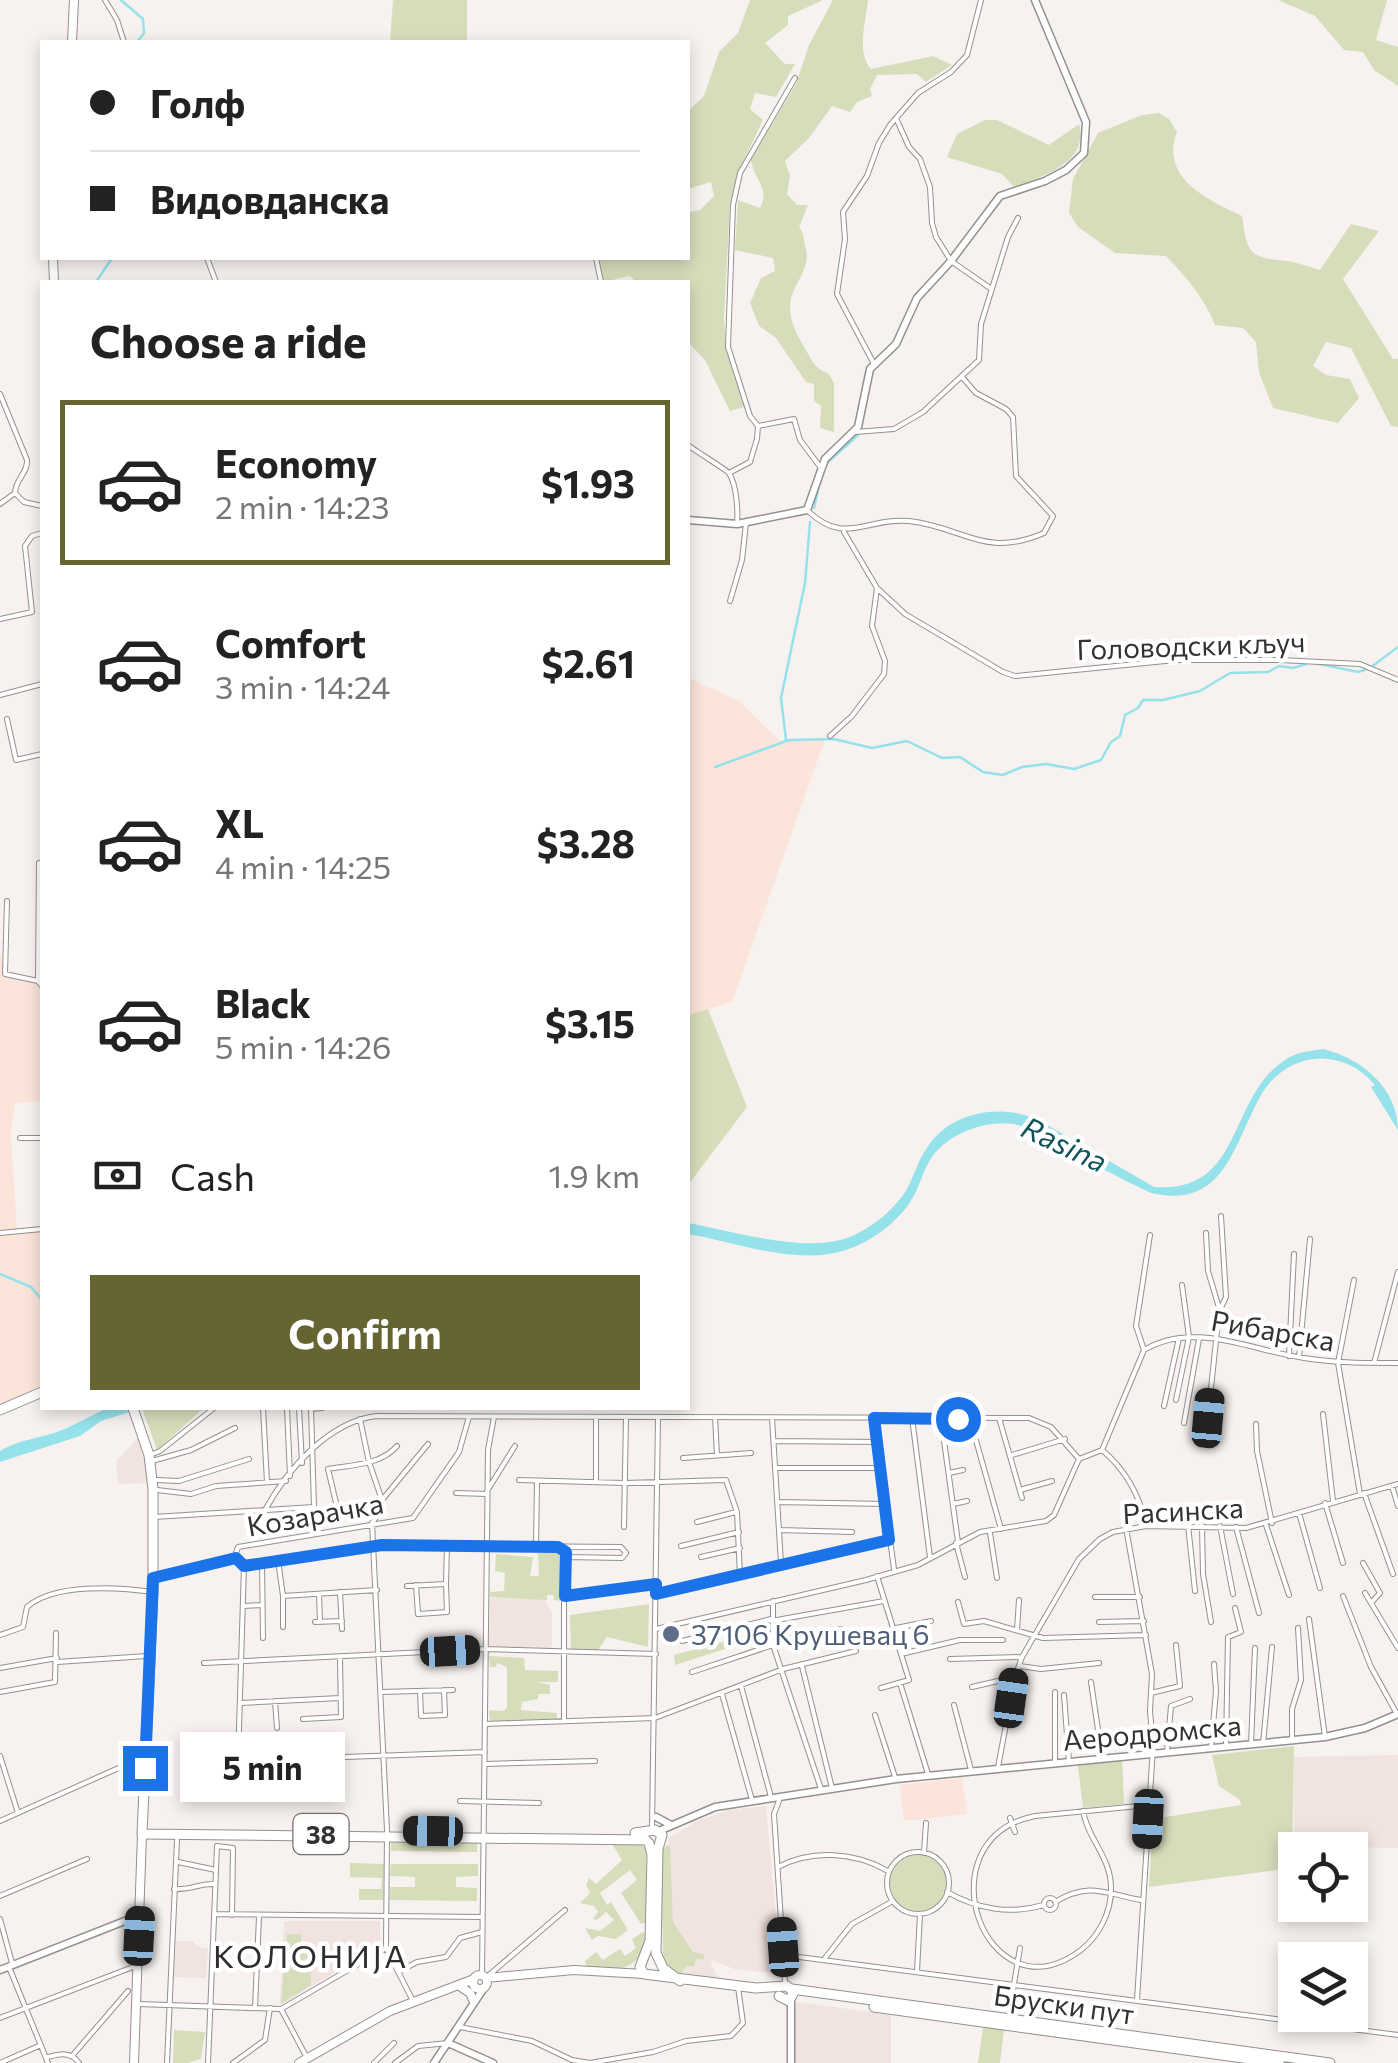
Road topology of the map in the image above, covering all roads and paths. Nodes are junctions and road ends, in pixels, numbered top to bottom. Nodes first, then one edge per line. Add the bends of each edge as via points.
1 (74, 0) edge
2 (105, 0) edge
3 (981, 0) edge
4 (1035, 0) edge
5 (72, 40) edge
6 (123, 40) edge
7 (795, 78) dead end
8 (896, 118) junction
9 (1018, 218) dead end
10 (950, 261) junction
11 (992, 289) junction
12 (874, 364) junction
13 (962, 377) junction
14 (0, 394) edge
15 (758, 426) junction
16 (855, 432) junction
17 (690, 447) edge
18 (821, 468) junction
19 (729, 473) junction
20 (16, 494) junction
21 (0, 504) edge
22 (40, 506) edge
23 (807, 510) junction
24 (690, 520) edge
25 (742, 524) junction
26 (844, 532) junction
27 (40, 534) edge
28 (877, 588) junction
29 (730, 601) dead end
30 (0, 619) edge
31 (1398, 680) edge
32 (40, 685) edge
33 (0, 695) edge
34 (7, 718) dead end
35 (830, 736) dead end
36 (40, 754) edge
37 (39, 863) dead end
38 (7, 901) dead end
39 (38, 980) junction
40 (40, 983) edge
41 (20, 1138) dead end
42 (40, 1138) edge
43 (1220, 1216) dead end
44 (40, 1229) edge
45 (0, 1233) edge
46 (1206, 1233) dead end
47 (1150, 1235) dead end
48 (1310, 1240) dead end
49 (1294, 1254) dead end
50 (1398, 1272) edge
51 (1354, 1280) dead end
52 (1182, 1284) dead end
53 (1220, 1311) junction
54 (1189, 1337) junction
55 (1179, 1338) junction
56 (1200, 1338) junction
57 (1218, 1339) junction
58 (1144, 1350) junction
59 (1288, 1356) junction
60 (1299, 1358) junction
61 (1338, 1362) junction
62 (1374, 1363) junction
63 (1398, 1364) edge
64 (40, 1393) edge
65 (1176, 1400) dead end
66 (1164, 1406) dead end
67 (0, 1410) edge
68 (136, 1410) edge
69 (212, 1410) edge
70 (263, 1410) edge
71 (287, 1410) edge
72 (299, 1410) edge
73 (311, 1410) edge
74 (1323, 1414) dead end
75 (596, 1415) junction
76 (469, 1417) junction
77 (494, 1417) junction
78 (626, 1417) junction
79 (715, 1417) junction
80 (658, 1418) junction
81 (772, 1418) junction
82 (874, 1418) junction
83 (912, 1418) junction
84 (999, 1418) junction
85 (1208, 1418) dead end
86 (360, 1419) junction
87 (940, 1419) junction
88 (970, 1419) junction
89 (1184, 1423) dead end
90 (1256, 1424) dead end
91 (235, 1428) dead end
92 (1065, 1440) junction
93 (774, 1441) junction
94 (878, 1442) junction
95 (428, 1444) dead end
96 (397, 1446) dead end
97 (515, 1446) dead end
98 (313, 1448) junction
99 (1102, 1450) junction
100 (750, 1453) dead end
101 (717, 1455) junction
102 (1010, 1456) junction
103 (152, 1458) junction
104 (683, 1458) dead end
105 (249, 1459) dead end
106 (1079, 1459) junction
107 (369, 1462) junction
108 (302, 1463) junction
109 (776, 1468) junction
110 (881, 1468) junction
111 (963, 1470) dead end
112 (949, 1473) junction
113 (288, 1478) junction
114 (519, 1480) dead end
115 (536, 1480) junction
116 (1052, 1481) dead end
117 (266, 1482) junction
118 (596, 1482) junction
119 (658, 1483) junction
120 (625, 1484) junction
121 (157, 1485) junction
122 (1395, 1485) edge
123 (1020, 1490) junction
124 (487, 1492) junction
125 (456, 1493) dead end
126 (1362, 1493) junction
127 (1022, 1498) dead end
128 (382, 1500) junction
129 (968, 1501) dead end
130 (1333, 1501) junction
131 (777, 1502) junction
132 (1325, 1503) junction
133 (886, 1504) junction
134 (953, 1504) junction
135 (1398, 1506) edge
136 (265, 1510) junction
137 (737, 1512) junction
138 (1299, 1513) junction
139 (155, 1517) junction
140 (697, 1522) dead end
141 (372, 1524) junction
142 (1269, 1524) junction
143 (1188, 1525) junction
144 (1202, 1525) junction
145 (1146, 1526) junction
146 (1220, 1526) junction
147 (624, 1528) dead end
148 (1126, 1528) junction
149 (1236, 1528) junction
150 (1002, 1529) junction
151 (779, 1530) junction
152 (990, 1531) junction
153 (739, 1532) junction
154 (852, 1532) dead end
155 (889, 1540) junction
156 (957, 1543) junction
157 (374, 1545) junction
158 (447, 1545) junction
159 (488, 1546) junction
160 (681, 1546) dead end
161 (536, 1547) junction
162 (740, 1548) junction
163 (564, 1549) junction
164 (566, 1557) junction
165 (701, 1557) dead end
166 (236, 1558) junction
167 (931, 1559) junction
168 (278, 1560) junction
169 (262, 1563) junction
170 (1343, 1563) dead end
171 (1363, 1564) dead end
172 (781, 1565) junction
173 (244, 1566) junction
174 (894, 1569) junction
175 (740, 1574) junction
176 (1393, 1574) dead end
177 (877, 1576) junction
178 (965, 1577) dead end
179 (156, 1578) junction
180 (996, 1578) dead end
181 (446, 1584) junction
182 (656, 1584) junction
183 (416, 1585) junction
184 (407, 1586) dead end
185 (1320, 1588) dead end
186 (376, 1590) junction
187 (152, 1592) junction
188 (340, 1592) junction
189 (1194, 1592) dead end
190 (1365, 1593) dead end
191 (319, 1594) junction
192 (656, 1594) junction
193 (1234, 1594) dead end
194 (1289, 1595) dead end
195 (283, 1596) junction
196 (565, 1596) junction
197 (1343, 1596) dead end
198 (1095, 1597) dead end
199 (1140, 1597) junction
200 (1019, 1600) dead end
201 (773, 1601) junction
202 (884, 1601) junction
203 (958, 1602) dead end
204 (1371, 1603) junction
205 (262, 1605) junction
206 (244, 1606) junction
207 (1235, 1608) dead end
208 (447, 1612) junction
209 (456, 1612) dead end
210 (1259, 1613) dead end
211 (1309, 1619) dead end
212 (771, 1620) junction
213 (342, 1621) junction
214 (931, 1621) dead end
215 (1144, 1621) junction
216 (1099, 1622) dead end
217 (1211, 1622) dead end
218 (283, 1627) dead end
219 (842, 1628) dead end
220 (1298, 1628) dead end
221 (342, 1629) dead end
222 (656, 1629) junction
223 (891, 1629) junction
224 (1016, 1630) junction
225 (56, 1634) dead end
226 (0, 1635) edge
227 (1034, 1635) junction
228 (1146, 1635) junction
229 (263, 1638) dead end
230 (1003, 1640) dead end
231 (682, 1641) dead end
232 (773, 1643) junction
233 (1176, 1645) dead end
234 (1272, 1647) dead end
235 (1255, 1648) dead end
236 (1398, 1648) edge
237 (486, 1650) junction
238 (856, 1651) dead end
239 (564, 1652) junction
240 (656, 1654) junction
241 (901, 1654) junction
242 (379, 1655) junction
243 (340, 1656) junction
244 (1022, 1657) junction
245 (57, 1660) junction
246 (950, 1660) dead end
247 (151, 1661) junction
248 (242, 1662) junction
249 (204, 1663) dead end
250 (1099, 1663) dead end
251 (801, 1664) junction
252 (1214, 1664) dead end
253 (1019, 1666) junction
254 (0, 1668) edge
255 (783, 1669) junction
256 (692, 1672) dead end
257 (1014, 1677) junction
258 (900, 1682) junction
259 (1091, 1682) dead end
260 (741, 1685) junction
261 (972, 1687) dead end
262 (881, 1688) dead end
263 (444, 1690) junction
264 (453, 1690) dead end
265 (420, 1691) junction
266 (0, 1692) edge
267 (381, 1692) junction
268 (1055, 1692) dead end
269 (722, 1693) junction
270 (1151, 1693) junction
271 (1064, 1696) dead end
272 (340, 1698) junction
273 (1190, 1700) dead end
274 (276, 1701) junction
275 (241, 1703) junction
276 (954, 1705) dead end
277 (1398, 1714) edge
278 (445, 1715) junction
279 (875, 1715) dead end
280 (421, 1716) junction
281 (303, 1718) dead end
282 (655, 1718) junction
283 (564, 1721) junction
284 (445, 1724) dead end
285 (485, 1724) junction
286 (421, 1725) dead end
287 (277, 1728) dead end
288 (1325, 1737) junction
289 (1292, 1741) junction
290 (1250, 1744) junction
291 (1263, 1744) junction
292 (1226, 1747) junction
293 (1211, 1748) junction
294 (486, 1752) junction
295 (1167, 1752) junction
296 (1152, 1753) junction
297 (384, 1754) junction
298 (0, 1756) edge
299 (1102, 1758) junction
300 (148, 1759) junction
301 (238, 1761) junction
302 (596, 1761) dead end
303 (210, 1762) dead end
304 (1070, 1762) junction
305 (485, 1764) junction
306 (1056, 1764) junction
307 (998, 1766) junction
308 (971, 1770) junction
309 (928, 1774) junction
310 (896, 1779) junction
311 (832, 1788) junction
312 (821, 1789) junction
313 (784, 1795) junction
314 (767, 1798) junction
315 (460, 1800) dead end
316 (752, 1800) junction
317 (484, 1801) junction
318 (654, 1802) junction
319 (539, 1803) dead end
320 (1148, 1805) junction
321 (1083, 1811) junction
322 (18, 1813) junction
323 (774, 1814) junction
324 (656, 1818) junction
325 (1011, 1821) junction
326 (0, 1822) edge
327 (926, 1823) dead end
328 (672, 1826) junction
329 (145, 1831) junction
330 (1015, 1832) dead end
331 (388, 1833) junction
332 (483, 1834) junction
333 (654, 1838) junction
334 (177, 1840) dead end
335 (924, 1852) junction
336 (87, 1859) dead end
337 (176, 1862) junction
338 (778, 1867) junction
339 (216, 1870) junction
340 (889, 1872) junction
341 (216, 1884) junction
342 (174, 1889) junction
343 (1111, 1891) junction
344 (947, 1892) junction
345 (0, 1896) edge
346 (1143, 1900) junction
347 (893, 1901) junction
348 (973, 1904) junction
349 (566, 1910) dead end
350 (214, 1914) junction
351 (920, 1914) junction
352 (140, 1915) junction
353 (232, 1915) junction
354 (259, 1916) junction
355 (386, 1917) junction
356 (482, 1917) junction
357 (0, 1919) edge
358 (482, 1932) junction
359 (386, 1948) junction
360 (1020, 1948) dead end
361 (784, 1955) junction
362 (644, 1960) junction
363 (823, 1960) junction
364 (659, 1963) junction
365 (1016, 1963) junction
366 (138, 1965) junction
367 (11, 1966) junction
368 (0, 1970) edge
369 (398, 1972) junction
370 (616, 1972) junction
371 (917, 1972) junction
372 (498, 1974) junction
373 (648, 1975) junction
374 (481, 1981) junction
375 (681, 1981) junction
376 (458, 1987) junction
377 (738, 1987) junction
378 (1014, 1987) junction
379 (128, 1991) dead end
380 (787, 1993) junction
381 (1136, 2000) junction
382 (412, 2001) junction
383 (472, 2002) junction
384 (136, 2004) junction
385 (170, 2004) junction
386 (210, 2005) junction
387 (26, 2008) junction
388 (255, 2008) junction
389 (270, 2008) junction
390 (281, 2009) junction
391 (0, 2018) edge
392 (459, 2027) junction
393 (1398, 2034) edge
394 (394, 2043) dead end
395 (448, 2043) junction
396 (41, 2046) junction
397 (72, 2056) junction
398 (47, 2060) edge
399 (303, 2061) edge
400 (0, 2063) edge
401 (79, 2063) edge
402 (134, 2063) edge
403 (167, 2063) edge
404 (208, 2063) edge
405 (233, 2063) edge
406 (374, 2063) edge
407 (395, 2063) edge
408 (434, 2063) edge
409 (493, 2063) edge
410 (791, 2063) edge
411 (1278, 2063) edge
412 (1330, 2063) edge

1 - 5 main road
2 - 6 street
3 - 8 street via 966,55
4 - 10 street via 1081,109 1087,144 1066,170 1000,196
7 - 15 street via 740,174 733,205 728,347
8 - 10 street via 920,159 934,230
8 - 12 street via 842,216 846,239 837,294
9 - 11 street
10 - 11 street
10 - 12 street via 917,298 896,344
11 - 13 street via 980,324 981,356
12 - 16 street
13 - 16 street via 894,429
13 - 26 street via 1013,417 1016,476 1053,516 1051,523 1041,534 996,545 906,521
14 - 20 street via 27,460
15 - 18 street via 794,418 800,440
15 - 19 street via 750,462
16 - 18 street
17 - 19 street
18 - 23 street
19 - 25 street
20 - 21 street
20 - 22 street
23 - 25 street
23 - 26 street
24 - 25 street
25 - 29 street via 742,560
26 - 28 street
27 - 30 street via 25,546 32,612
28 - 31 street, Головодски кључ via 917,624 1014,676 1189,660 1360,664
28 - 35 street via 872,626 884,674
32 - 33 street
34 - 36 street via 16,760
37 - 39 street
38 - 39 street via 4,974
39 - 40 street
41 - 42 street
43 - 53 street via 1226,1297
44 - 45 street
46 - 53 street
47 - 58 street via 1136,1326
48 - 60 street
49 - 59 street
50 - 62 street
51 - 61 street
52 - 54 street
53 - 57 street
54 - 55 street, Рибарска
54 - 56 street, Рибарска
54 - 65 street
55 - 58 street, Рибарска
55 - 66 street
56 - 57 street, Рибарска
56 - 89 street
57 - 59 street, Рибарска
57 - 85 street
58 - 99 street
59 - 60 street, Рибарска
60 - 61 street, Рибарска
61 - 62 street, Рибарска
61 - 126 street
62 - 63 street, Рибарска
64 - 67 main road
68 - 103 main road
69 - 103 street
70 - 117 street
71 - 113 street
72 - 108 street
73 - 98 street
74 - 130 street
75 - 77 street
75 - 78 street
75 - 118 street
76 - 77 street
76 - 86 street
76 - 141 street, Козарачка via 459,1452 416,1515
77 - 124 street
78 - 80 street
78 - 120 street
79 - 80 street
79 - 81 street
79 - 101 street
80 - 119 street
81 - 82 street
81 - 93 street
82 - 83 street
82 - 94 street
83 - 87 street
83 - 167 street
84 - 88 street
84 - 92 street via 1038,1420
84 - 102 street
86 - 98 street
86 - 107 street
87 - 88 street
87 - 112 street
88 - 150 street
90 - 142 street
91 - 103 street via 191,1450
92 - 102 street
92 - 106 street
93 - 94 street
93 - 109 street
94 - 110 street
95 - 128 street
96 - 107 street
97 - 124 street
98 - 108 street
98 - 136 street via 314,1506
99 - 106 street
99 - 145 street via 1138,1496
100 - 101 street
101 - 104 street
102 - 123 street
103 - 121 main road
103 - 139 main road
105 - 121 street
106 - 150 street via 1051,1519
107 - 128 street
107 - 128 street via 328,1469 338,1511
108 - 113 street
109 - 110 street
109 - 131 street
110 - 133 street
111 - 112 street
112 - 134 street
113 - 117 street
113 - 136 street
114 - 115 street
115 - 118 street
115 - 161 street
116 - 123 street
117 - 121 street via 191,1494
118 - 120 street
119 - 120 street
119 - 137 street via 726,1480
119 - 182 street
120 - 147 street
121 - 139 main road
122 - 126 street, Расинска
122 - 135 street
123 - 127 street
124 - 125 street
124 - 159 street
126 - 130 street, Расинска
126 - 176 street
128 - 141 street
129 - 134 street
130 - 132 street, Расинска
131 - 133 street
131 - 151 street
132 - 138 street, Расинска
132 - 170 street
133 - 155 street
134 - 156 street
136 - 139 street
137 - 140 street
137 - 153 street
138 - 142 street, Расинска
138 - 185 street
139 - 179 main road
141 - 157 street
141 - 166 street, Козарачка via 238,1547
142 - 149 street, Расинска
142 - 194 street
143 - 144 street, Расинска
143 - 145 street, Расинска
143 - 189 street
144 - 146 street, Расинска
144 - 217 street
145 - 148 street, Расинска
146 - 149 street, Расинска
146 - 193 street
148 - 199 street
148 - 227 street, Расинска via 1100,1539 1079,1559
149 - 210 street
150 - 152 street
151 - 154 street
151 - 172 street
152 - 156 street
152 - 180 street
153 - 160 street
153 - 162 street
155 - 172 street
155 - 174 street
156 - 167 street
156 - 178 street
157 - 158 street
157 - 168 street
157 - 186 street
158 - 159 street
158 - 181 street
159 - 161 street
159 - 237 street
161 - 163 street
162 - 165 street
162 - 175 street
163 - 164 street
163 - 164 street via 626,1553
164 - 196 street
166 - 173 street
166 - 179 street
167 - 174 street
168 - 169 street
168 - 195 street
169 - 173 street
169 - 205 street
171 - 204 street via 1380,1594
172 - 175 street
173 - 206 street
174 - 177 street
175 - 192 street
177 - 201 street
177 - 202 street
179 - 187 main road
179 - 247 main road
181 - 183 street
181 - 208 street
182 - 192 street
182 - 196 street
183 - 184 street
183 - 208 street via 418,1618
186 - 188 street
186 - 242 street
187 - 226 street via 98,1588 42,1598 27,1608 24,1627
187 - 247 main road
188 - 191 street
188 - 213 street
190 - 204 street
191 - 195 street
191 - 213 street via 318,1622
192 - 222 street
195 - 218 street
196 - 239 street
197 - 277 street
198 - 199 street
199 - 215 street
200 - 224 street
201 - 212 street
201 - 222 street
202 - 212 street
202 - 223 street
203 - 224 street via 962,1623
204 - 236 street
205 - 206 street
205 - 229 street
206 - 248 street
207 - 292 street via 1241,1632 1228,1637
208 - 209 street
211 - 288 street
212 - 231 street
212 - 232 street
213 - 221 street
214 - 223 street
215 - 216 street
215 - 228 street
219 - 232 street
220 - 289 street via 1301,1680
222 - 240 street
223 - 241 street
224 - 227 street
225 - 245 street
227 - 228 street
227 - 244 street, Расинска
228 - 270 street
230 - 241 street via 960,1640
232 - 255 street
232 - 256 street
233 - 270 street via 1180,1686
234 - 291 street
235 - 290 street
237 - 239 street
237 - 242 street
237 - 285 street
238 - 251 street
239 - 240 street
239 - 283 street
240 - 282 street
241 - 258 street via 909,1680
242 - 243 street
242 - 267 street
243 - 248 street
243 - 272 street
244 - 246 street
244 - 253 street, Расинска
245 - 247 street
245 - 254 street
245 - 266 street via 53,1683
247 - 300 main road
248 - 249 street
248 - 275 street
250 - 253 street
251 - 255 street
251 - 311 street
252 - 293 street
253 - 257 street, Расинска
255 - 260 street
255 - 312 street
257 - 261 street
257 - 307 street, Расинска
258 - 262 street
258 - 309 street
259 - 299 street
260 - 269 street
260 - 314 street
263 - 264 street
263 - 265 street
263 - 278 street
265 - 267 street
265 - 280 street
267 - 297 street
268 - 306 street
269 - 282 street
269 - 316 street
270 - 296 street
271 - 304 street
272 - 274 street
272 - 281 street via 341,1717
273 - 295 street via 1171,1706
274 - 275 street
274 - 287 street
275 - 301 street
276 - 308 street
277 - 288 street, Аеродромска
278 - 280 street
278 - 284 street
279 - 310 street
280 - 286 street
282 - 283 street
282 - 318 street
283 - 285 street
285 - 294 street
288 - 289 street, Аеродромска
289 - 291 street, Аеродромска
290 - 291 street, Аеродромска
290 - 292 street, Аеродромска
292 - 293 street, Аеродромска
293 - 295 street, Аеродромска
294 - 297 street
294 - 305 street
295 - 296 street, Аеродромска
296 - 299 street, Аеродромска
296 - 320 street
297 - 301 street
297 - 331 street
298 - 322 street
299 - 304 street, Аеродромска
300 - 322 street
300 - 329 main road
301 - 303 street
302 - 305 street
304 - 306 street, Аеродромска
305 - 317 street
306 - 307 street, Аеродромска
307 - 308 street, Аеродромска
308 - 309 street, Аеродромска
309 - 310 street, Аеродромска
310 - 311 street, Аеродромска
311 - 312 street, Аеродромска
312 - 313 street, Аеродромска
313 - 314 street, Аеродромска
313 - 323 street
314 - 316 street, Аеродромска
314 - 323 street
315 - 317 street
316 - 328 street, Аеродромска via 707,1809
317 - 319 street
317 - 332 street
318 - 324 street
318 - 333 street
320 - 321 street
320 - 346 street
321 - 325 street
321 - 343 street via 1107,1864
322 - 326 street
323 - 338 street
324 - 328 street
324 - 333 street
325 - 330 street
325 - 348 street via 982,1853
327 - 335 street
328 - 333 street, Аеродромска
329 - 331 main road, 38
329 - 352 main road
331 - 332 main road, 38
331 - 355 street
332 - 333 main road, 38
332 - 333 main road, 38 via 646,1843
332 - 356 street
333 - 362 main road
333 - 364 main road
334 - 337 street
335 - 340 street via 903,1856
335 - 344 street via 946,1871
336 - 345 street
337 - 339 street
337 - 342 street
338 - 340 street via 834,1855
338 - 361 street
339 - 341 street
339 - 353 street via 217,1846 233,1848
340 - 347 street
341 - 342 street
341 - 350 street
342 - 385 street
343 - 346 street
343 - 348 street via 1078,1891 1051,1910
343 - 365 street via 1098,1931 1078,1952 1046,1965
344 - 348 street
344 - 351 street via 940,1905
346 - 381 street
347 - 351 street
347 - 363 street via 852,1924
348 - 365 street via 986,1936
349 - 372 street
350 - 353 street
350 - 386 street
351 - 371 street
352 - 366 main road
352 - 367 street
353 - 354 street
354 - 355 street
354 - 388 street
355 - 356 street
355 - 359 street
356 - 358 street
357 - 367 street
358 - 369 street via 460,1938 446,1957
358 - 374 street
359 - 369 street
359 - 390 street
360 - 365 street
361 - 363 street
361 - 380 street
362 - 364 main road
362 - 370 main road, Бруски пут
362 - 373 main road
363 - 371 street
364 - 373 main road via 659,1971
364 - 375 main road
365 - 378 street
366 - 384 main road
366 - 387 street
367 - 368 street
367 - 387 street
369 - 382 street
370 - 372 main road, Бруски пут
370 - 373 main road, Бруски пут
371 - 378 street
372 - 374 main road, Бруски пут
373 - 375 main road, Бруски пут
374 - 376 main road, Бруски пут
374 - 383 street
375 - 377 main road, Бруски пут
376 - 382 main road, Бруски пут
376 - 383 main road via 468,1990
377 - 380 main road, Бруски пут
377 - 392 street via 742,2022 731,2036 600,2062
378 - 381 street
379 - 397 street
380 - 410 street
380 - 411 main road, Бруски пут
380 - 412 main road, Бруски пут
381 - 393 street
382 - 399 main road, Бруски пут
383 - 392 street
384 - 385 street
384 - 402 main road
385 - 386 street
385 - 403 street
386 - 388 street
386 - 404 street
387 - 391 street
387 - 396 street
388 - 389 street
389 - 390 street
389 - 405 street via 266,2040
390 - 399 street
392 - 395 street
394 - 406 street
395 - 407 street via 418,2046
395 - 408 street
395 - 409 street
396 - 398 street
396 - 400 street
397 - 398 street
397 - 401 street

